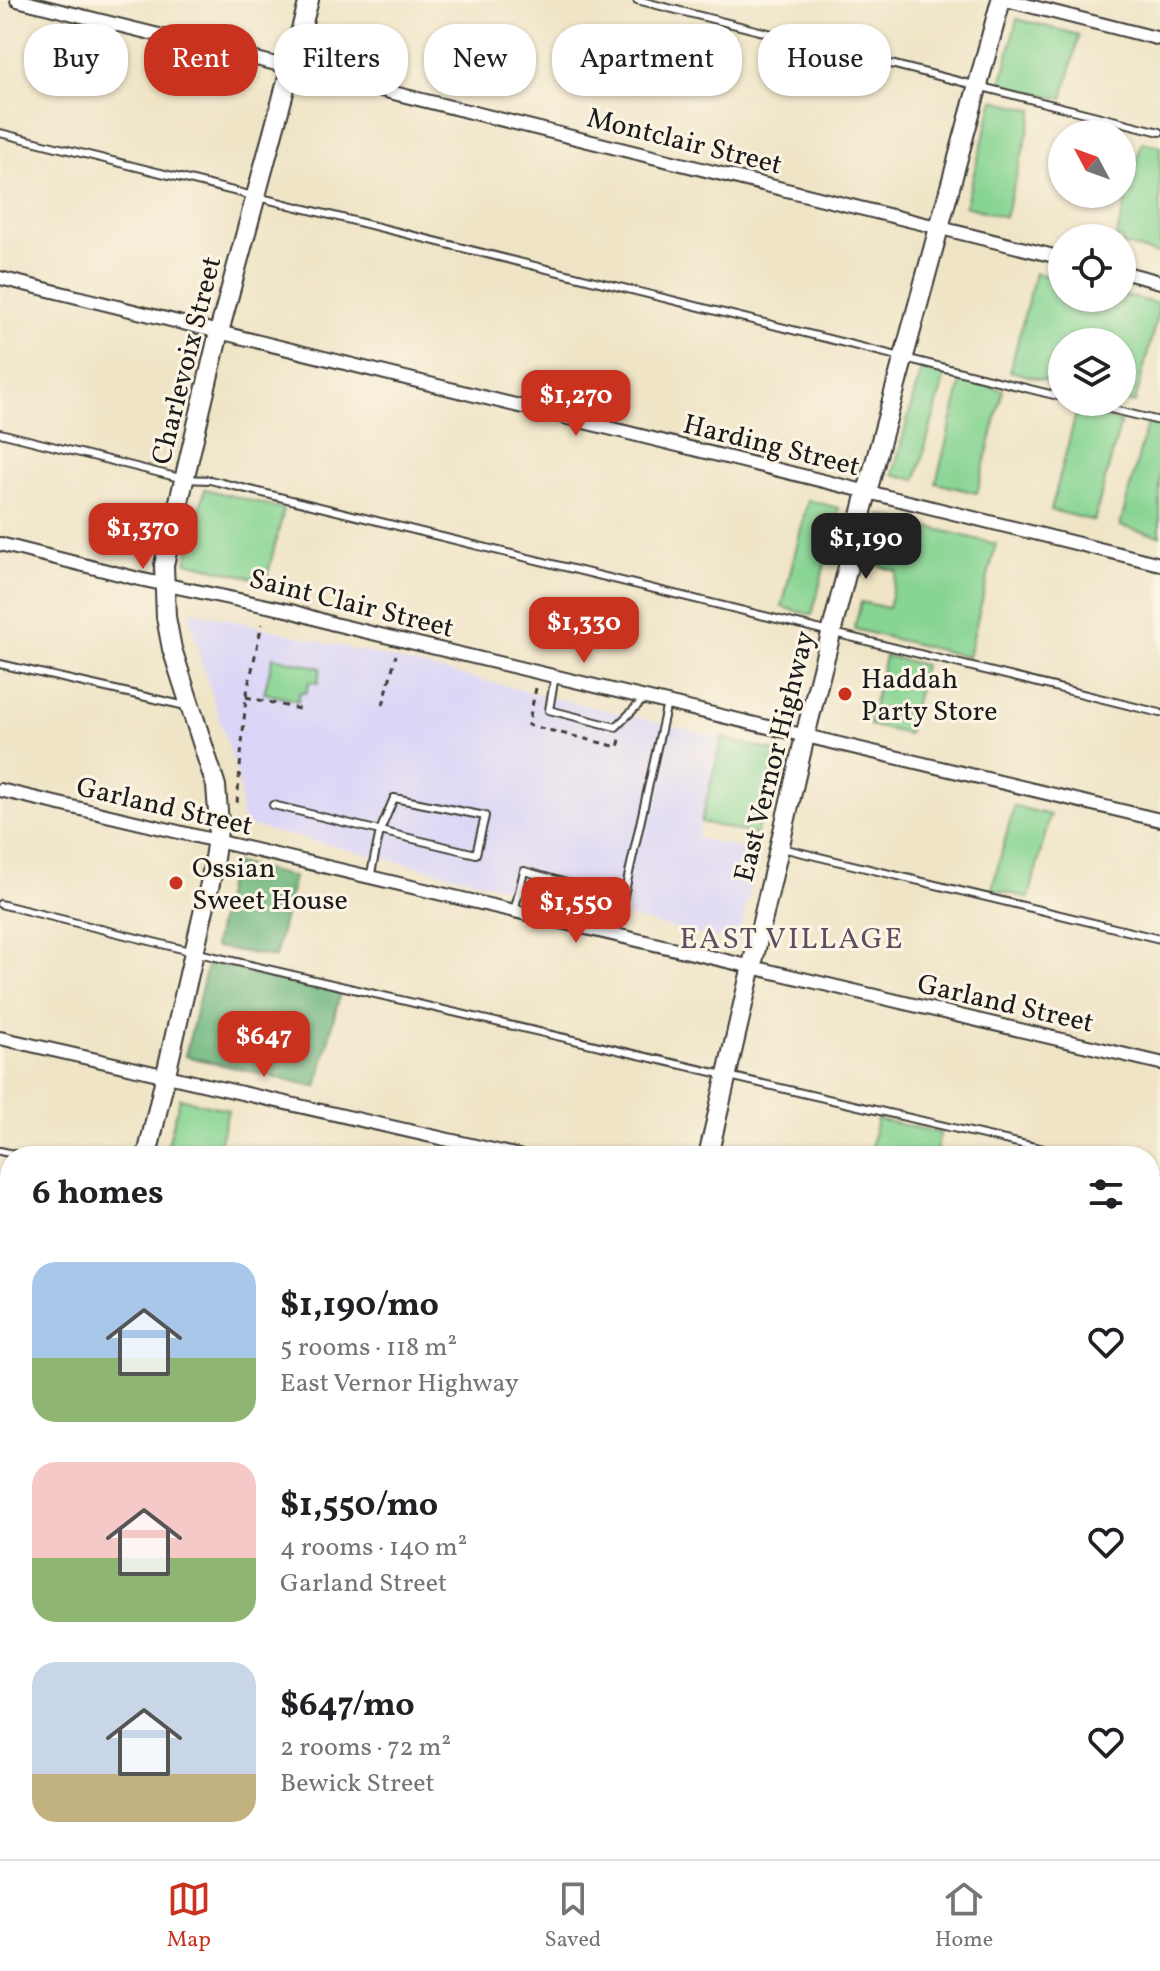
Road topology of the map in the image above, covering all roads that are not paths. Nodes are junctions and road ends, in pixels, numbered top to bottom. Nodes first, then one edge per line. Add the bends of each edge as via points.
1 (17, 0) edge
2 (309, 0) edge
3 (637, 0) edge
4 (1004, 0) edge
5 (302, 24) edge
6 (1160, 39) edge
7 (274, 63) edge
8 (978, 85) junction
9 (282, 96) edge
10 (407, 96) edge
11 (1160, 132) edge
12 (0, 133) edge
13 (255, 197) junction
14 (939, 228) junction
15 (1048, 255) edge
16 (1136, 276) edge
17 (0, 278) edge
18 (1160, 282) edge
19 (219, 332) junction
20 (903, 359) junction
21 (1048, 394) edge
22 (1136, 415) edge
23 (1160, 421) edge
24 (0, 433) edge
25 (184, 479) junction
26 (867, 492) junction
27 (0, 544) edge
28 (1160, 564) edge
29 (164, 583) junction
30 (831, 633) junction
31 (0, 664) edge
32 (555, 676) junction
33 (645, 698) junction
34 (667, 703) junction
35 (190, 707) junction
36 (1160, 713) edge
37 (805, 736) junction
38 (0, 790) edge
39 (273, 805) dead end
40 (1160, 820) edge
41 (380, 831) junction
42 (216, 842) junction
43 (779, 847) junction
44 (370, 878) junction
45 (581, 887) dead end
46 (0, 904) edge
47 (514, 912) junction
48 (615, 936) junction
49 (1160, 939) edge
50 (194, 952) junction
51 (751, 968) junction
52 (0, 1038) edge
53 (1160, 1063) edge
54 (727, 1074) junction
55 (166, 1075) junction
56 (149, 1146) edge
57 (475, 1146) edge
58 (710, 1146) edge
59 (1032, 1146) edge

1 - 7 street, Montclair Street
2 - 5 street, Charlevoix Street
3 - 8 lane
4 - 6 street
4 - 8 street, East Vernor Highway
8 - 11 lane
8 - 14 street, East Vernor Highway
9 - 13 street, Charlevoix Street
10 - 14 street, Montclair Street
12 - 13 lane
13 - 19 street, Charlevoix Street
13 - 20 lane
14 - 15 street, Montclair Street
14 - 20 street, East Vernor Highway
16 - 18 street
17 - 19 street, Harding Street
19 - 25 street, Charlevoix Street
19 - 26 street, Harding Street
20 - 21 lane
20 - 26 street, East Vernor Highway
22 - 23 lane
24 - 25 lane
25 - 29 street, Charlevoix Street
25 - 30 lane via 210,480
26 - 28 street, Harding Street
26 - 30 street, East Vernor Highway
27 - 29 street, Saint Clair Street
29 - 32 street, Saint Clair Street
29 - 35 street, Charlevoix Street via 172,649
30 - 36 lane
30 - 37 street, East Vernor Highway
31 - 35 lane
32 - 33 street, Saint Clair Street
32 - 33 lane via 549,710 616,727
33 - 34 street, Saint Clair Street
34 - 37 street, Saint Clair Street
34 - 48 lane
35 - 42 street, Charlevoix Street via 216,786
37 - 40 street, Saint Clair Street
37 - 43 street, East Vernor Highway
38 - 42 street, Garland Street
39 - 41 lane
41 - 41 lane via 476,854 485,816 394,798
41 - 44 lane
42 - 44 street, Garland Street
42 - 50 street, Charlevoix Street
43 - 49 lane
43 - 51 street, East Vernor Highway
44 - 47 street, Garland Street
45 - 47 lane via 524,871
46 - 50 lane
47 - 48 street, Garland Street
48 - 51 street, Garland Street
50 - 54 lane
50 - 55 street, Charlevoix Street
51 - 53 street, Garland Street
51 - 54 street, East Vernor Highway
52 - 55 street
54 - 58 street, East Vernor Highway
54 - 59 lane
55 - 56 street, Charlevoix Street
55 - 57 street

